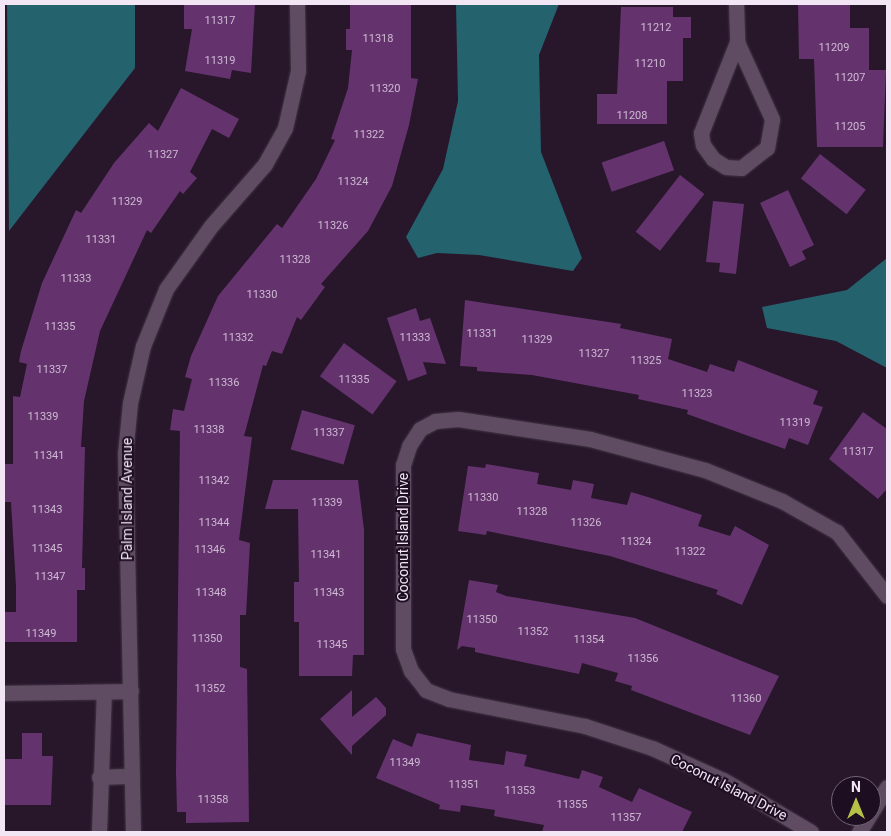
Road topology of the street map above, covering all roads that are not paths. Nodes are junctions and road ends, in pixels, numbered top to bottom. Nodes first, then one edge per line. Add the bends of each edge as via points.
1 (297, 4) edge
2 (736, 4) edge
3 (737, 42) junction
4 (887, 596) edge
5 (131, 691) junction
6 (104, 692) junction
7 (4, 693) edge
8 (132, 776) junction
9 (99, 777) junction
10 (887, 787) edge
11 (99, 832) edge
12 (133, 832) edge
13 (811, 832) edge
14 (859, 832) edge

1 - 5 street, Palm Island Avenue via 298,71 285,128 266,164 211,226 166,289 139,365 124,454
2 - 3 street
3 - 3 street via 702,133 703,145 713,159 726,167 741,168 767,148 772,119
4 - 13 street, Coconut Island Drive via 837,532 782,501 705,470 590,438 458,419 435,421 420,429 409,446 403,465 403,649 411,671 426,690 449,699 584,726 652,748 723,780
5 - 6 street
5 - 8 street, Palm Island Avenue
6 - 7 street
6 - 9 street
8 - 9 street
8 - 12 street, Palm Island Avenue
9 - 11 street
10 - 14 street

